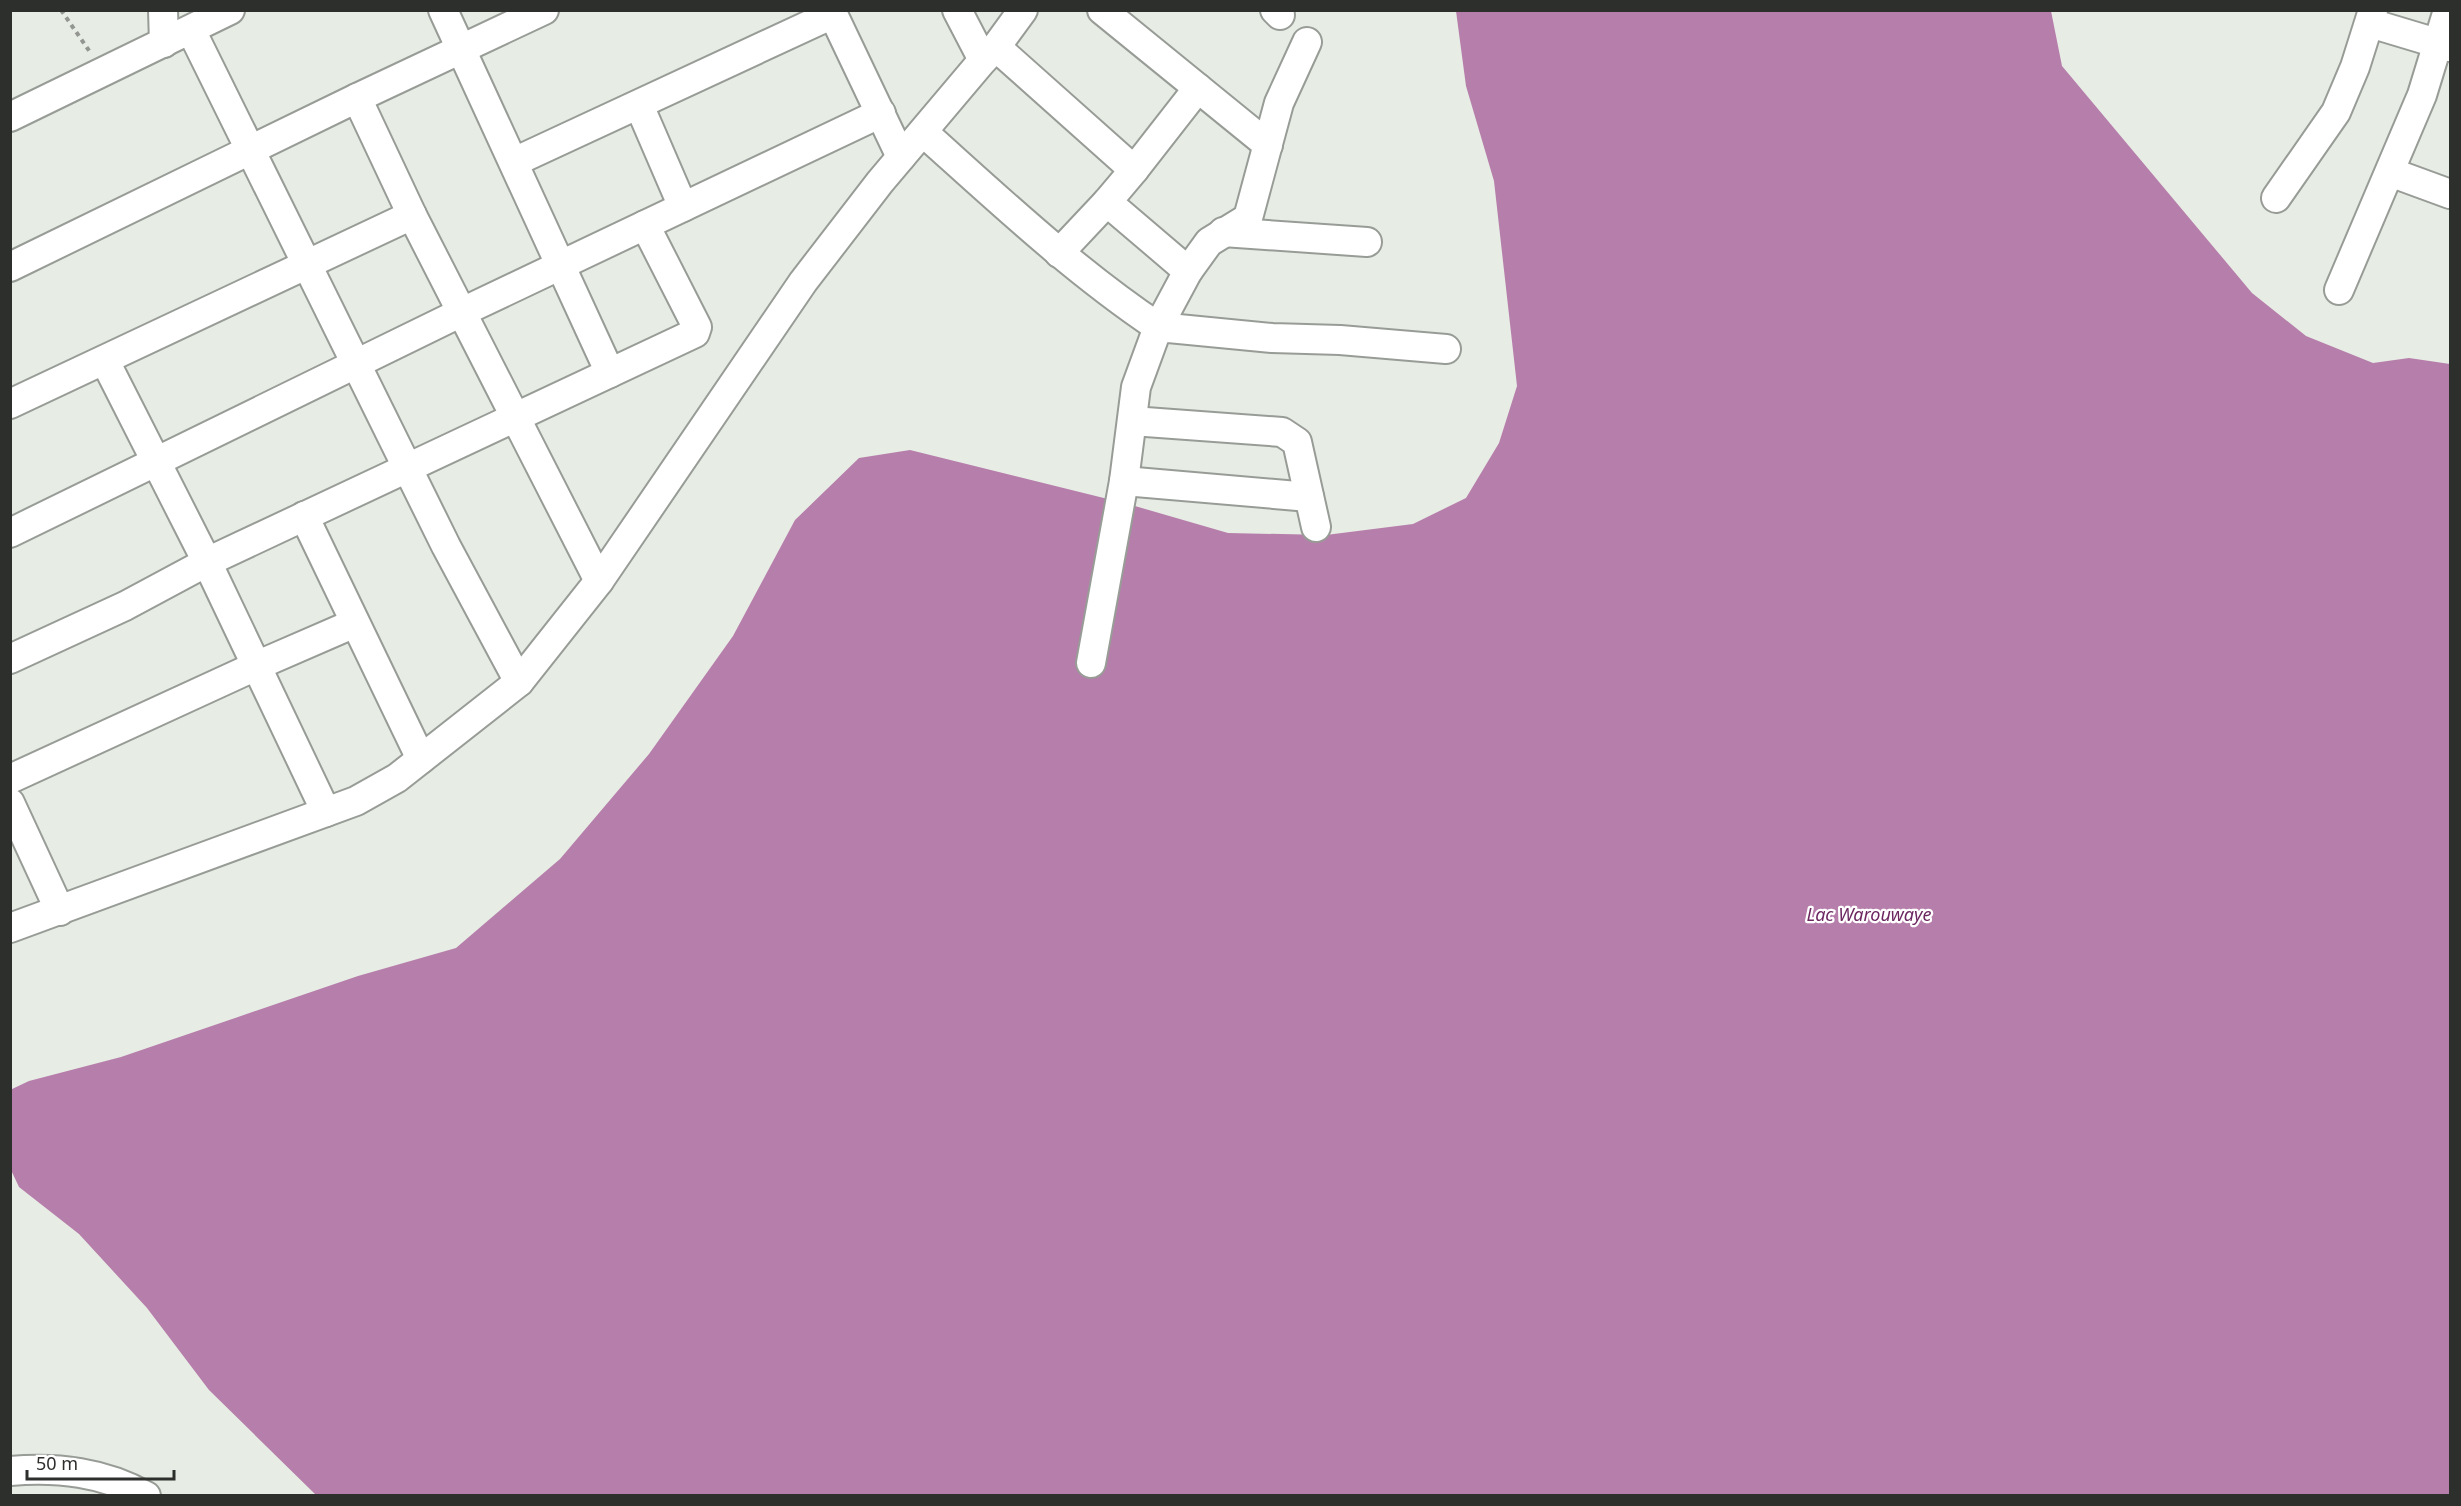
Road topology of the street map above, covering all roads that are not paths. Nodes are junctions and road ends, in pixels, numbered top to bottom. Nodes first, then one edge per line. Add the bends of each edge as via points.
1 (163, 10) edge
2 (230, 10) edge
3 (443, 10) edge
4 (544, 10) edge
5 (957, 10) edge
6 (1023, 10) edge
7 (1102, 10) edge
8 (2448, 10) edge
9 (832, 12) edge
10 (2372, 17) edge
11 (191, 30) junction
12 (1306, 42) dead end
13 (164, 43) junction
14 (2445, 45) edge
15 (462, 48) junction
16 (989, 53) junction
17 (1198, 88) junction
18 (357, 98) junction
19 (639, 105) junction
20 (881, 113) junction
21 (10, 117) edge
22 (923, 132) junction
23 (1268, 145) junction
24 (250, 151) junction
25 (901, 157) junction
26 (514, 162) junction
27 (1134, 170) junction
28 (2390, 172) junction
29 (2451, 194) edge
30 (2276, 198) dead end
31 (1107, 202) junction
32 (683, 207) junction
33 (412, 215) junction
34 (645, 225) junction
35 (1223, 232) junction
36 (1367, 242) dead end
37 (1059, 253) junction
38 (308, 264) junction
39 (561, 265) junction
40 (10, 267) edge
41 (1188, 271) junction
42 (2339, 290) dead end
43 (462, 312) junction
44 (1158, 327) junction
45 (1446, 349) dead end
46 (105, 361) junction
47 (357, 364) junction
48 (610, 373) junction
49 (10, 404) edge
50 (516, 418) junction
51 (1132, 421) junction
52 (155, 461) junction
53 (408, 467) junction
54 (1124, 481) junction
55 (1309, 497) junction
56 (304, 516) junction
57 (1316, 527) dead end
58 (10, 533) edge
59 (207, 562) junction
60 (599, 581) junction
61 (355, 623) junction
62 (10, 659) edge
63 (1091, 663) dead end
64 (256, 666) junction
65 (519, 682) junction
66 (421, 759) junction
67 (10, 779) edge
68 (10, 803) edge
69 (326, 812) junction
70 (60, 911) junction
71 (10, 928) edge
72 (10, 1471) edge
73 (146, 1496) edge

1 - 13 street
2 - 11 street
3 - 15 street
4 - 15 street
5 - 16 street
6 - 16 street
7 - 17 street
8 - 14 street
9 - 19 street
9 - 20 street
10 - 14 street
10 - 30 street via 2336,112
11 - 13 street
11 - 24 street
12 - 23 street via 1280,102
13 - 21 street
14 - 28 street
15 - 18 street
15 - 26 street
16 - 22 street
16 - 27 street
17 - 23 street
17 - 27 street
18 - 24 street
18 - 33 street
19 - 26 street
19 - 32 street
20 - 25 street
20 - 32 street
22 - 25 street
22 - 37 street
23 - 35 street via 1248,218
24 - 38 street
24 - 40 street
25 - 60 street via 803,282
26 - 39 street
27 - 31 street
28 - 29 street
28 - 42 street
31 - 37 street
31 - 41 street
32 - 34 street
33 - 38 street
33 - 43 street
34 - 39 street
34 - 48 street via 697,327 695,333
35 - 36 street
35 - 41 street via 1209,242
37 - 44 street via 1112,297
38 - 46 street
38 - 47 street
39 - 43 street
39 - 48 street
41 - 44 street
43 - 47 street
43 - 50 street
44 - 45 street
44 - 51 street via 1136,387
46 - 49 street
46 - 52 street
47 - 52 street
47 - 53 street
48 - 50 street
50 - 53 street
50 - 60 street
51 - 54 street
51 - 55 street via 1282,432 1297,442
52 - 58 street
52 - 59 street
53 - 56 street
53 - 65 street
54 - 55 street
54 - 63 street
55 - 57 street
56 - 59 street
56 - 61 street
59 - 62 street via 125,606
59 - 64 street
60 - 65 street
61 - 64 street
61 - 66 street
64 - 67 street
64 - 69 street
65 - 66 street
66 - 69 street via 356,801
68 - 70 street
69 - 70 street
70 - 71 street
72 - 73 street via 52,1468 86,1473

